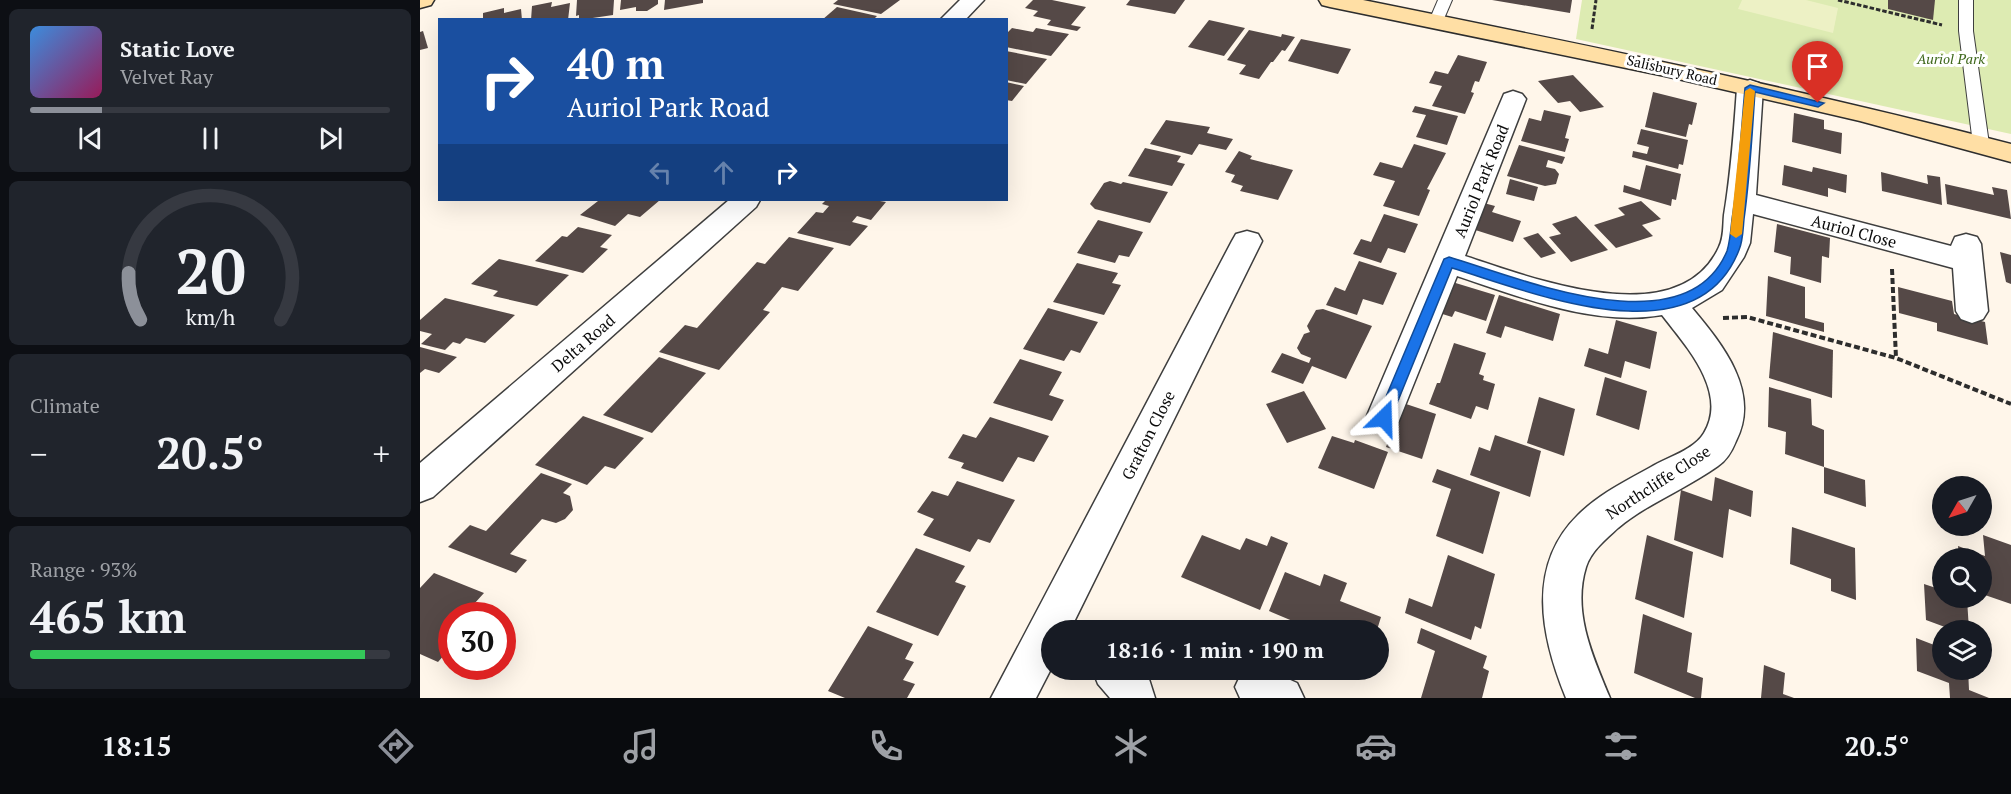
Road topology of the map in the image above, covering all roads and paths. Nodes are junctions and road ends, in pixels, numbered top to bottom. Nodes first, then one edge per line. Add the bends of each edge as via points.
1 (973, 0) edge
2 (1330, 0) edge
3 (1838, 0) edge
4 (1966, 0) edge
5 (1440, 10) edge
6 (953, 18) edge
7 (1966, 31) junction
8 (1750, 88) junction
9 (1513, 99) dead end
10 (1982, 144) junction
11 (2011, 153) edge
12 (745, 201) edge
13 (1741, 201) junction
14 (1247, 241) dead end
15 (1891, 241) junction
16 (1449, 262) junction
17 (1671, 304) junction
18 (1972, 311) dead end
19 (1896, 358) junction
20 (2011, 404) edge
21 (1384, 418) dead end
22 (420, 486) edge
23 (1055, 620) edge
24 (1041, 647) edge
25 (1123, 680) edge
26 (1013, 698) edge
27 (1133, 698) edge
28 (1588, 698) edge

1 - 6 street
2 - 5 street, Salisbury Road
3 - 7 path
4 - 7 lane
5 - 8 street, Salisbury Road
7 - 10 lane
8 - 10 street, Salisbury Road
8 - 13 street
9 - 16 street, Auriol Park Road
10 - 11 street, Salisbury Road
12 - 22 street, Delta Road
13 - 15 street, Auriol Close
13 - 17 street via 1734,249 1721,272 1699,292
14 - 23 street, Grafton Close
15 - 18 street, Auriol Close via 1966,253
15 - 19 path
16 - 17 street via 1573,300 1641,307
16 - 21 street, Auriol Park Road
17 - 19 path via 1708,318 1747,317
17 - 28 street, Northcliffe Close via 1708,352 1719,374 1728,404 1725,430 1712,450 1605,514 1581,535 1560,597 1566,641
19 - 20 path
24 - 26 street, Grafton Close
25 - 27 street via 1133,691

